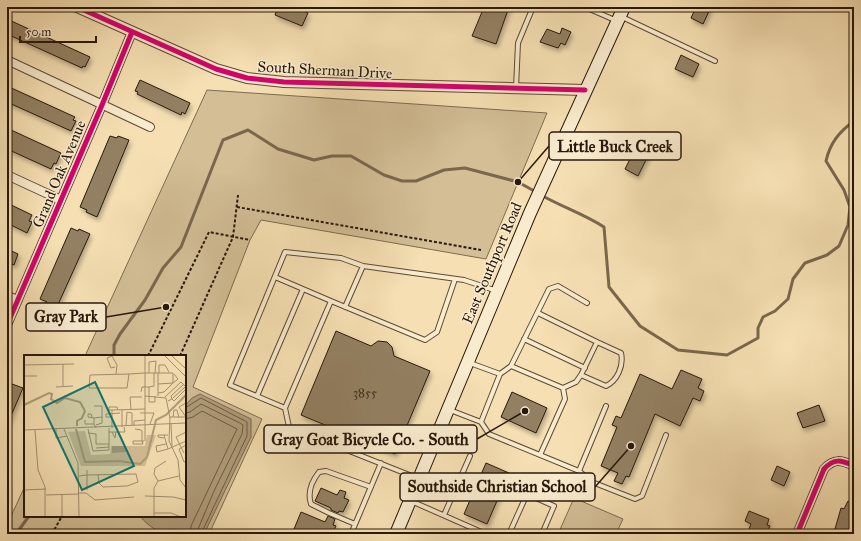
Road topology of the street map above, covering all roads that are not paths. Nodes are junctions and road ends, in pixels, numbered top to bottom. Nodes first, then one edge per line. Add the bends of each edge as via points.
1 (77, 7) edge
2 (533, 7) edge
3 (585, 7) edge
4 (620, 15) edge
5 (132, 32) junction
6 (7, 60) edge
7 (715, 61) dead end
8 (516, 88) junction
9 (585, 90) junction
10 (102, 105) junction
11 (150, 126) dead end
12 (7, 175) edge
13 (61, 200) junction
14 (363, 266) junction
15 (275, 277) junction
16 (455, 278) junction
17 (303, 289) junction
18 (498, 291) junction
19 (7, 296) edge
20 (18, 300) junction
21 (331, 301) junction
22 (587, 303) dead end
23 (345, 307) junction
24 (538, 312) junction
25 (7, 325) edge
26 (524, 339) junction
27 (598, 342) junction
28 (468, 362) junction
29 (511, 366) junction
30 (585, 368) junction
31 (500, 374) junction
32 (581, 375) junction
33 (563, 388) junction
34 (257, 396) junction
35 (606, 406) dead end
36 (285, 408) junction
37 (448, 409) junction
38 (481, 422) junction
39 (666, 435) dead end
40 (540, 455) junction
41 (470, 456) dead end
42 (381, 463) junction
43 (854, 466) edge
44 (579, 471) junction
45 (419, 478) junction
46 (371, 487) junction
47 (410, 500) junction
48 (444, 515) junction
49 (355, 524) junction
50 (351, 534) edge
51 (396, 534) edge
52 (447, 534) edge
53 (452, 534) edge
54 (486, 534) edge
55 (509, 534) edge
56 (542, 534) edge
57 (797, 534) edge

1 - 5 street, South Sherman Drive
2 - 8 lane via 518,43
3 - 4 lane
4 - 7 lane
4 - 9 main road, East Southport Road
5 - 8 street, South Sherman Drive via 216,68 261,80
5 - 10 street, Grand Oak Avenue
6 - 10 street
8 - 9 street, South Sherman Drive
9 - 18 main road, East Southport Road
10 - 11 street
10 - 13 street, Grand Oak Avenue
12 - 13 street
13 - 20 street, Grand Oak Avenue
14 - 15 lane via 341,258 285,252
14 - 16 lane
14 - 23 lane
15 - 17 lane
15 - 34 lane via 230,385
16 - 18 lane
16 - 23 lane via 437,332 425,340
17 - 21 lane
17 - 34 lane
18 - 28 main road, East Southport Road
19 - 20 street
20 - 25 street, Grand Oak Avenue
21 - 23 lane
21 - 36 lane
22 - 24 lane via 558,286 550,289
24 - 26 lane
24 - 27 lane
26 - 29 lane
26 - 30 lane
27 - 30 lane
27 - 32 lane via 621,353 623,361 613,382 606,386
28 - 31 lane
28 - 37 main road, East Southport Road
29 - 31 lane
29 - 33 lane
30 - 32 lane
31 - 38 lane
32 - 33 lane via 576,382
33 - 40 lane via 565,399
34 - 36 lane
35 - 44 lane
36 - 42 lane via 289,426
37 - 38 lane
37 - 45 main road, East Southport Road
38 - 40 lane via 489,434
39 - 44 lane via 642,496 635,499 592,482
40 - 44 lane
41 - 48 lane
42 - 45 lane
42 - 46 lane
43 - 57 street via 838,460 824,469
45 - 47 main road, East Southport Road
46 - 49 lane
46 - 49 lane via 326,471 319,472 314,478 310,488 311,504
47 - 48 lane
47 - 51 main road, East Southport Road
48 - 54 lane
49 - 50 lane
52 - 53 lane
55 - 56 lane via 528,494 554,506

